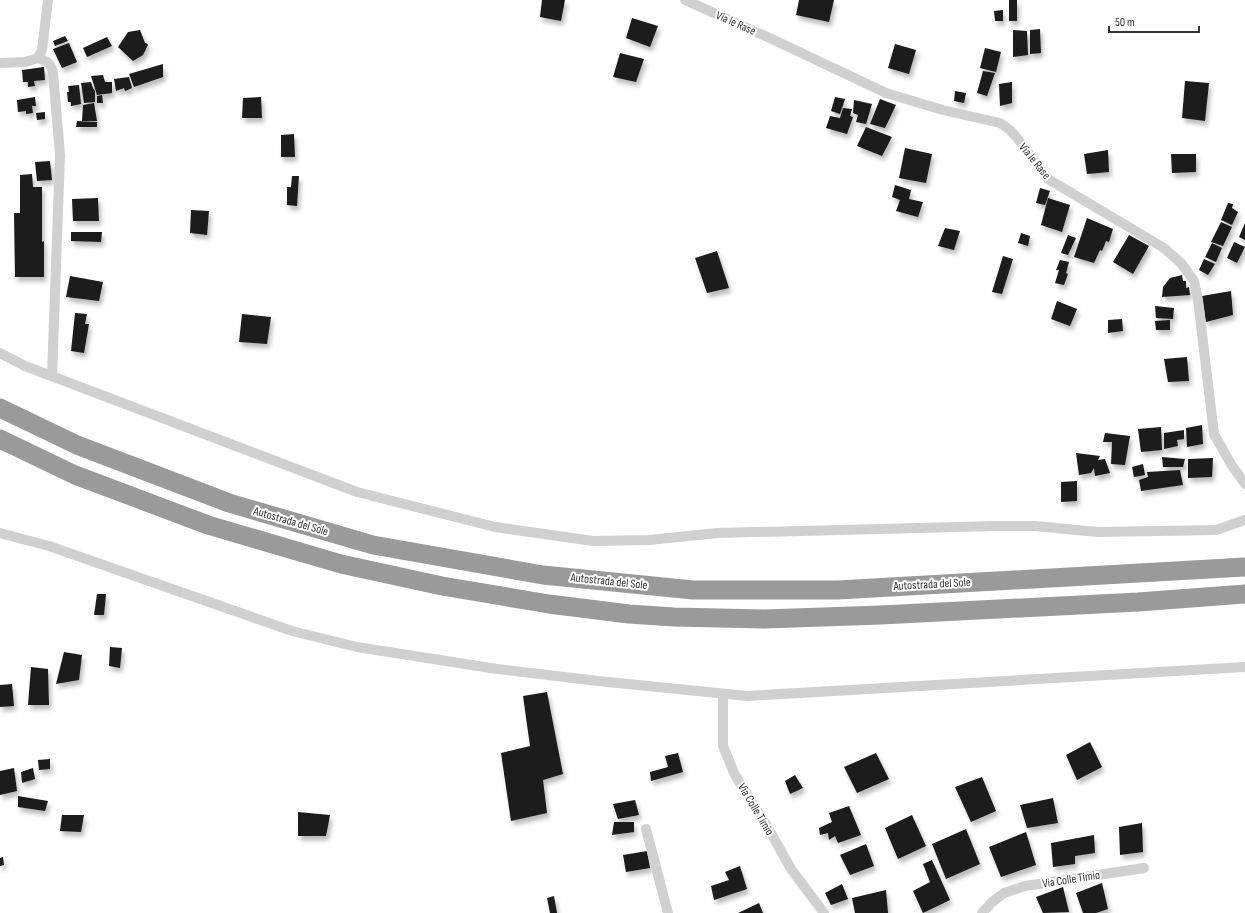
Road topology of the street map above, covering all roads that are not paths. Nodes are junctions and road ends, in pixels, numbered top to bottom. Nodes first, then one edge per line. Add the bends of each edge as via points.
1 (48, 0) edge
2 (685, 0) edge
3 (38, 58) junction
4 (0, 63) edge
5 (0, 353) edge
6 (52, 376) junction
7 (0, 408) edge
8 (0, 439) edge
9 (1245, 484) edge
10 (1245, 520) edge
11 (0, 533) edge
12 (1245, 567) edge
13 (1245, 594) edge
14 (1245, 667) edge
15 (723, 694) junction
16 (646, 829) dead end
17 (1144, 868) dead end
18 (668, 913) edge
19 (824, 913) edge
20 (982, 913) edge

1 - 3 street via 42,50
2 - 9 street, Via le Rase via 886,93 1000,123 1010,130 1048,179 1164,248 1181,263 1194,281 1214,434
3 - 4 street via 25,62
3 - 6 street via 46,60 53,72 60,155
5 - 6 street
6 - 10 street via 357,492 495,527 593,541 649,540 718,533 997,526 1036,526 1098,532 1216,530
7 - 12 highway, Autostrada del Sole via 77,445 229,503 373,544 543,575 693,590 838,590
8 - 13 highway via 75,475 208,525 341,564 442,586 628,614 765,619 880,616
11 - 15 street via 49,546 292,631 356,647 497,669
14 - 15 street via 747,696
15 - 19 street, Via Colle Timio via 723,746 735,775 792,869
16 - 18 street
17 - 20 street, Via Colle Timio via 1024,886 1004,893

